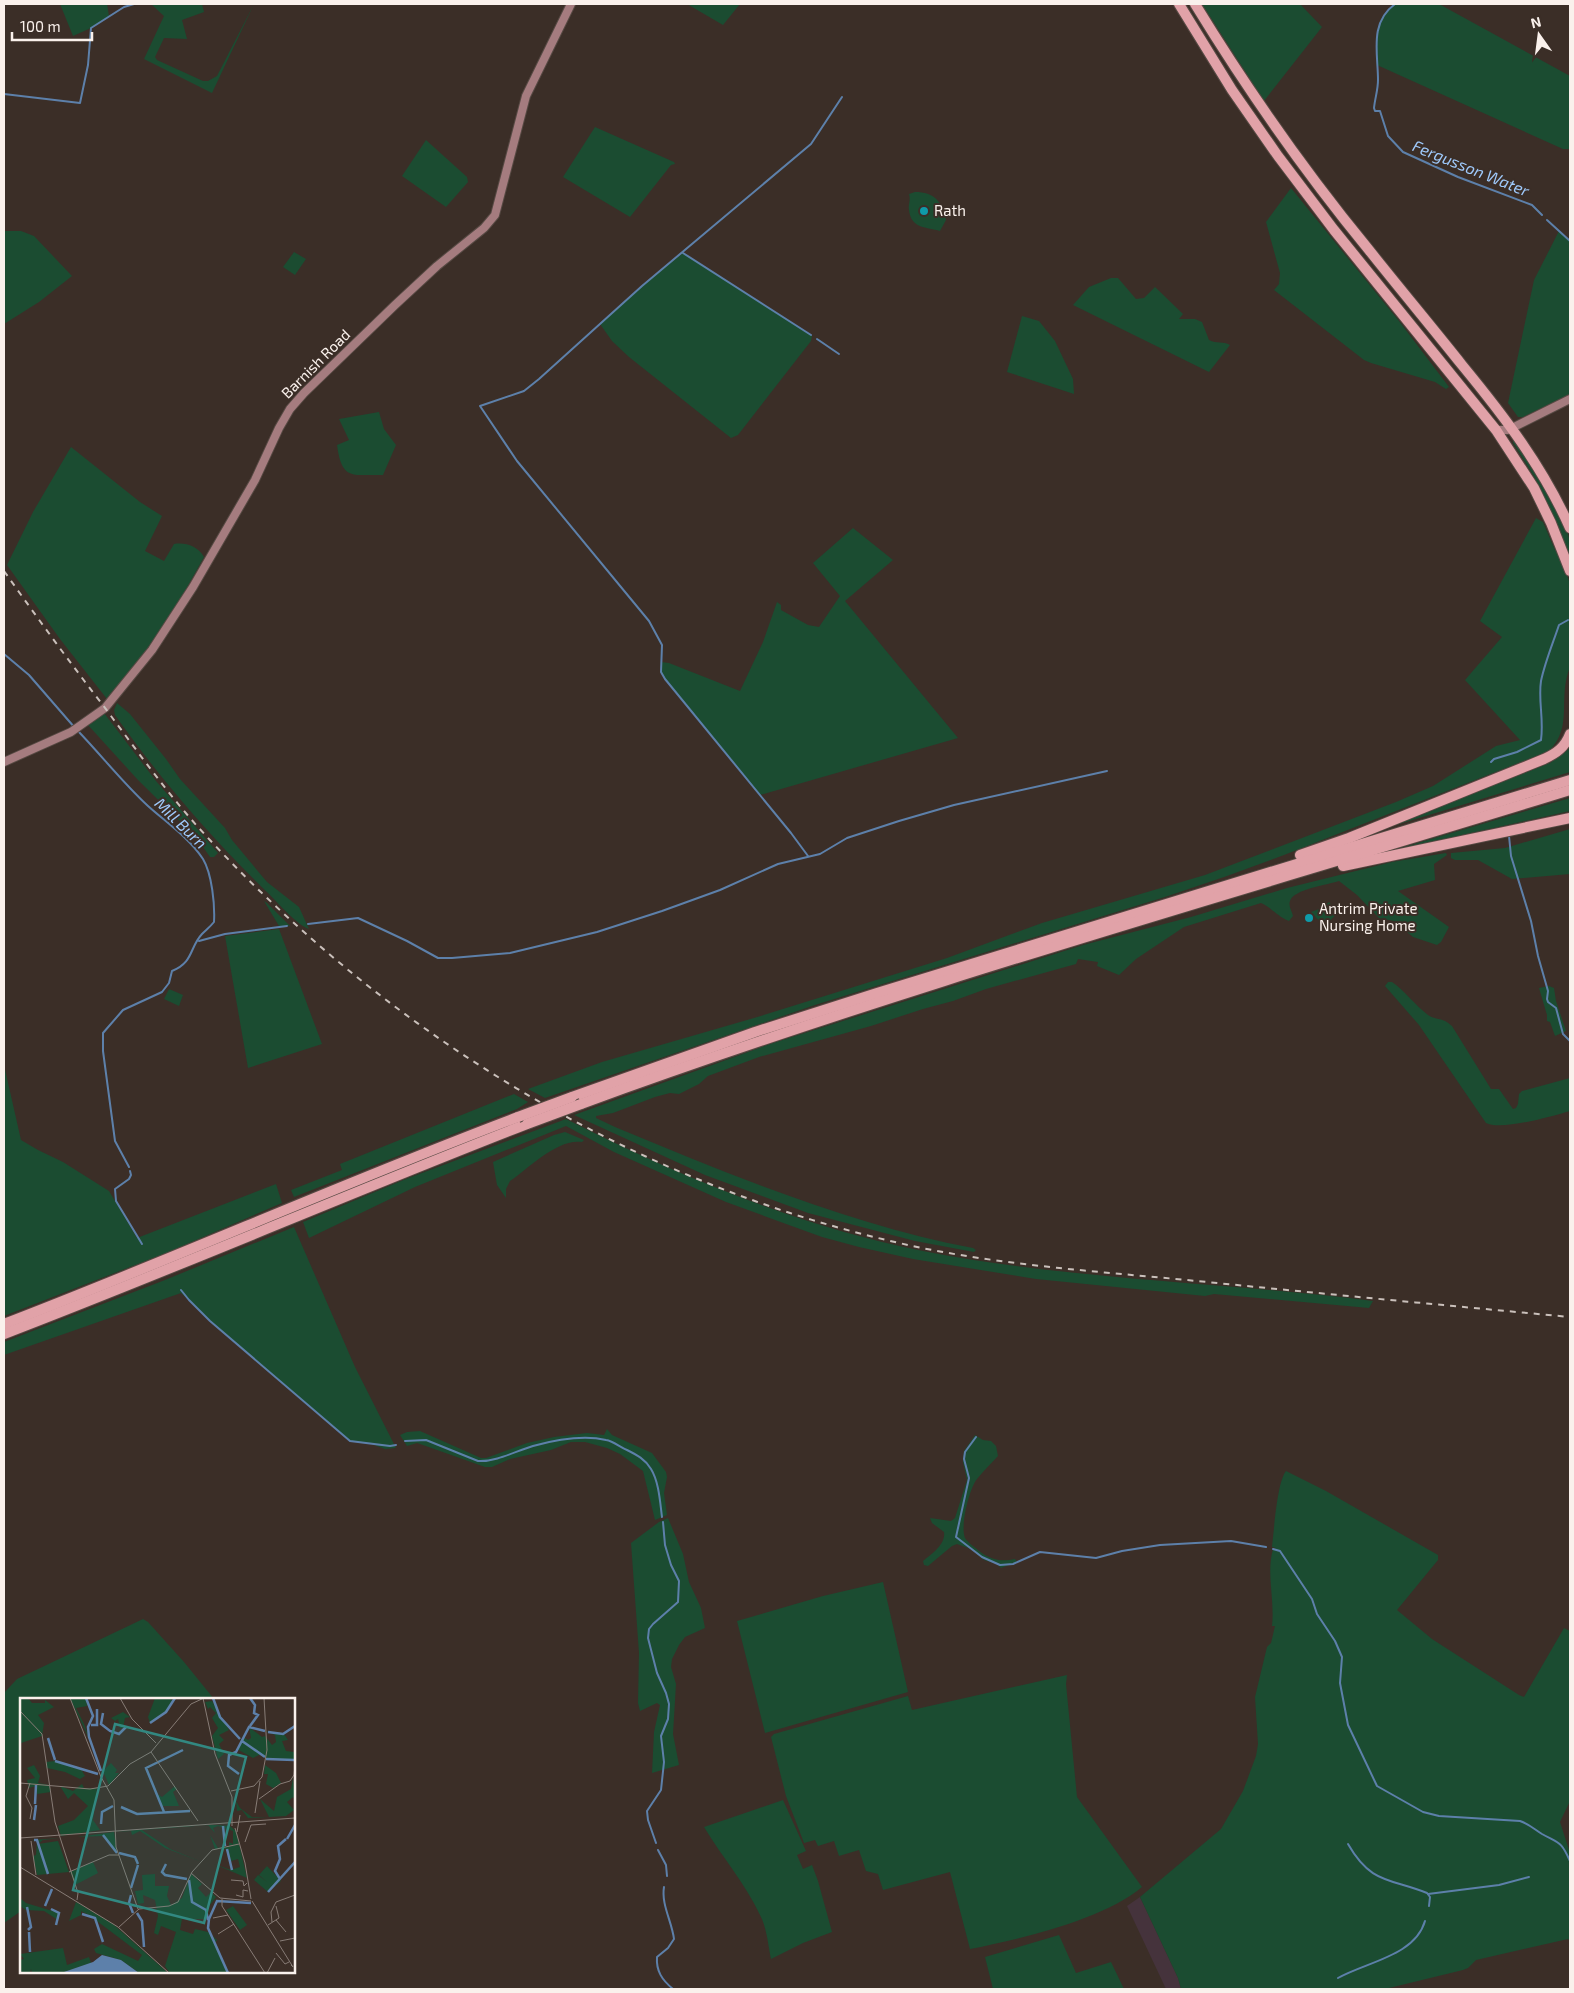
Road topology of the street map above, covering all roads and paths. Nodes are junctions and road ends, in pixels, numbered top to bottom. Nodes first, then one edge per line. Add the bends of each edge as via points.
1 (570, 4) edge
2 (1180, 4) edge
3 (1195, 4) edge
4 (1341, 226) junction
5 (1570, 399) edge
6 (1510, 429) junction
7 (1496, 430) junction
8 (1534, 488) junction
9 (1570, 528) edge
10 (1570, 572) edge
11 (1570, 734) edge
12 (4, 762) edge
13 (1570, 780) edge
14 (1570, 790) edge
15 (1570, 818) edge
16 (1218, 898) junction
17 (1163, 904) junction
18 (310, 1205) junction
19 (279, 1218) junction
20 (4, 1324) edge
21 (4, 1334) edge

1 - 12 street, Barnish Road via 526,96 496,215 424,278 294,403 229,526 152,650 105,708 76,729
2 - 4 highway via 1252,121
3 - 4 highway
4 - 6 highway
4 - 7 highway via 1354,254
5 - 6 street
6 - 7 street
6 - 8 highway via 1510,442
6 - 9 highway via 1556,496
7 - 8 highway
8 - 10 highway
11 - 17 highway via 1557,753 1544,759 1349,838
13 - 17 highway
14 - 16 highway
15 - 16 highway via 1346,865
16 - 18 highway, bridge via 760,1041
17 - 18 highway, bridge via 755,1032 416,1156
18 - 19 highway
19 - 20 highway
19 - 21 highway via 144,1279

